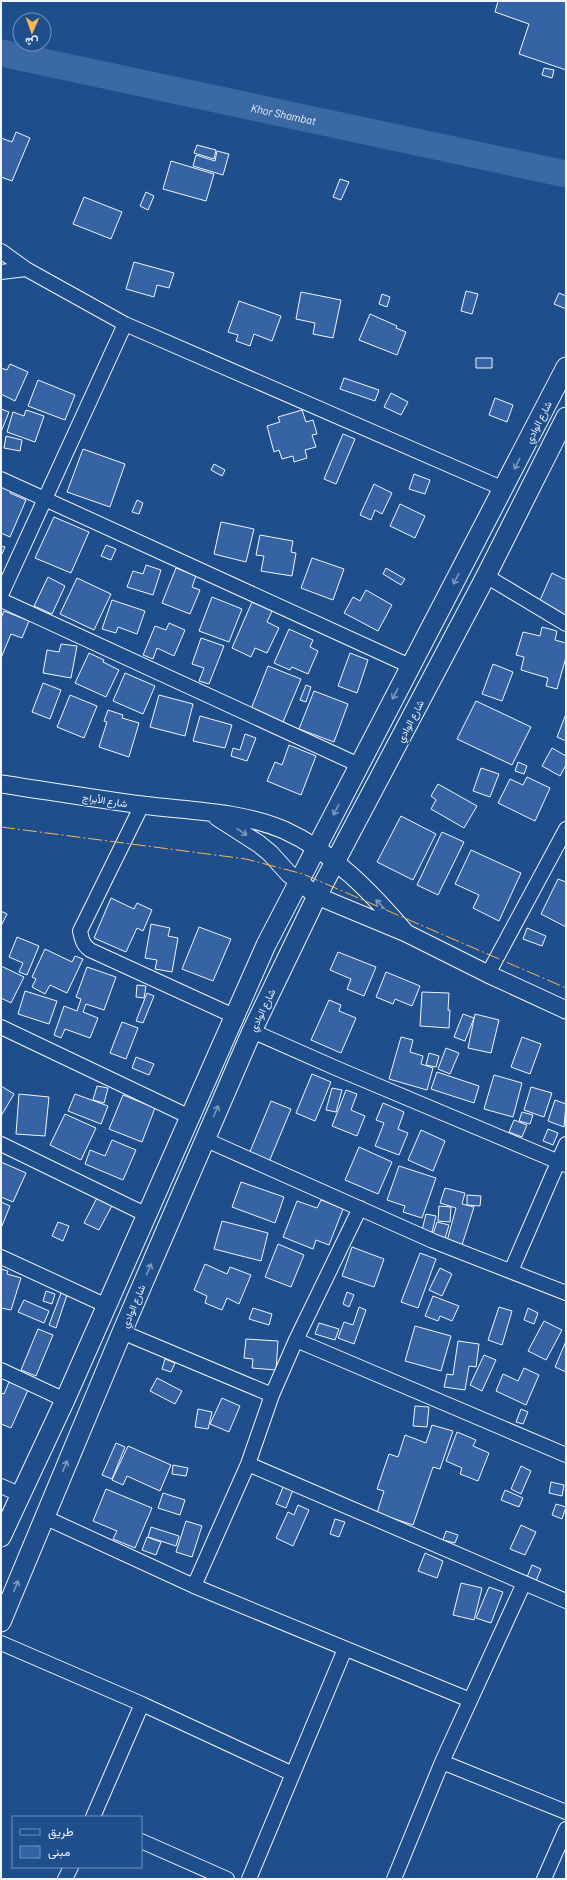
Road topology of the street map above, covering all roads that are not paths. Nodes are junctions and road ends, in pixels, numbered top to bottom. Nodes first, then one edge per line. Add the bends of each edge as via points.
1 (1, 251) edge
2 (26, 269) junction
3 (1, 272) edge
4 (125, 324) junction
5 (566, 367) edge
6 (566, 417) edge
7 (1, 479) edge
8 (504, 490) junction
9 (45, 500) junction
10 (486, 576) junction
11 (1, 595) edge
12 (1, 600) edge
13 (566, 624) edge
14 (410, 666) junction
15 (359, 765) junction
16 (1, 784) edge
17 (142, 805) junction
18 (209, 812) junction
19 (566, 830) edge
20 (316, 848) junction
21 (335, 862) junction
22 (298, 882) junction
23 (317, 896) junction
24 (406, 933) junction
25 (488, 974) junction
26 (566, 1010) edge
27 (234, 1016) junction
28 (1, 1027) edge
29 (252, 1031) junction
30 (190, 1117) junction
31 (204, 1140) junction
32 (1, 1144) edge
33 (566, 1144) edge
34 (562, 1164) edge
35 (360, 1208) junction
36 (147, 1215) junction
37 (1, 1257) edge
38 (511, 1271) junction
39 (566, 1293) edge
40 (107, 1306) junction
41 (122, 1332) junction
42 (296, 1340) junction
43 (1, 1370) edge
44 (272, 1395) junction
45 (65, 1400) junction
46 (566, 1455) edge
47 (248, 1464) junction
48 (1, 1486) edge
49 (21, 1495) junction
50 (44, 1517) junction
51 (1, 1537) edge
52 (524, 1583) junction
53 (194, 1586) junction
54 (566, 1601) edge
55 (1, 1622) edge
56 (1, 1643) edge
57 (345, 1649) junction
58 (470, 1700) junction
59 (142, 1704) junction
60 (442, 1762) junction
61 (293, 1774) junction
62 (566, 1812) edge
63 (93, 1816) edge
64 (566, 1829) edge
65 (142, 1842) edge
66 (70, 1868) edge
67 (65, 1879) edge
68 (227, 1879) edge
69 (249, 1879) edge
70 (394, 1879) edge
71 (544, 1879) edge

1 - 2 street
2 - 3 street
2 - 4 street
4 - 8 street
4 - 9 street
5 -> 8 main road, شارع الوادي
6 - 10 main road, شارع الوادي
7 - 9 street
8 -> 14 main road, شارع الوادي
9 - 11 street
9 - 14 street
10 - 13 street
10 - 21 main road, شارع الوادي
12 - 15 street
14 -> 15 main road, شارع الوادي
15 -> 20 main road, شارع الوادي
16 - 17 street, شارع الأبراج
17 - 18 street, شارع الأبراج
17 - 27 street via 80,931 84,946
18 - 20 street, شارع الأبراج via 268,824
18 -> 22 street via 259,844
19 - 25 street
20 - 21 street, شارع الأبراج
20 - 22 main road, شارع الوادي
21 - 23 main road, شارع الوادي
24 -> 21 street, شارع الأبراج via 378,901
22 - 23 street
22 - 27 main road, شارع الوادي
23 - 24 street
23 - 29 main road, شارع الوادي
24 - 25 street
25 - 26 street
27 - 30 main road, شارع الوادي
28 - 30 street
31 -> 29 main road, شارع الوادي
29 - 34 street
30 - 36 main road, شارع الوادي
31 - 35 street
41 -> 31 main road, شارع الوادي
32 - 36 street
33 - 34 street
34 - 38 street
35 - 38 street via 433,1241
35 - 42 street
36 - 40 main road, شارع الوادي
37 - 40 street
38 - 39 street
40 - 45 main road, شارع الوادي
41 - 44 street
50 -> 41 main road, شارع الوادي
42 - 44 street
42 - 46 street
43 - 45 street
44 - 47 street
45 - 49 main road, شارع الوادي
47 - 52 street
47 - 53 street
48 - 49 street
49 - 51 main road, شارع الوادي
50 - 53 street
55 -> 50 main road, شارع الوادي
52 - 54 street
52 - 58 street
53 - 57 street
56 - 59 street
57 - 58 street
57 - 61 street
58 - 60 street
59 - 61 street
59 - 63 street
60 - 62 street
60 - 70 street
61 - 69 street
64 - 71 street
65 - 68 street
66 - 67 street

